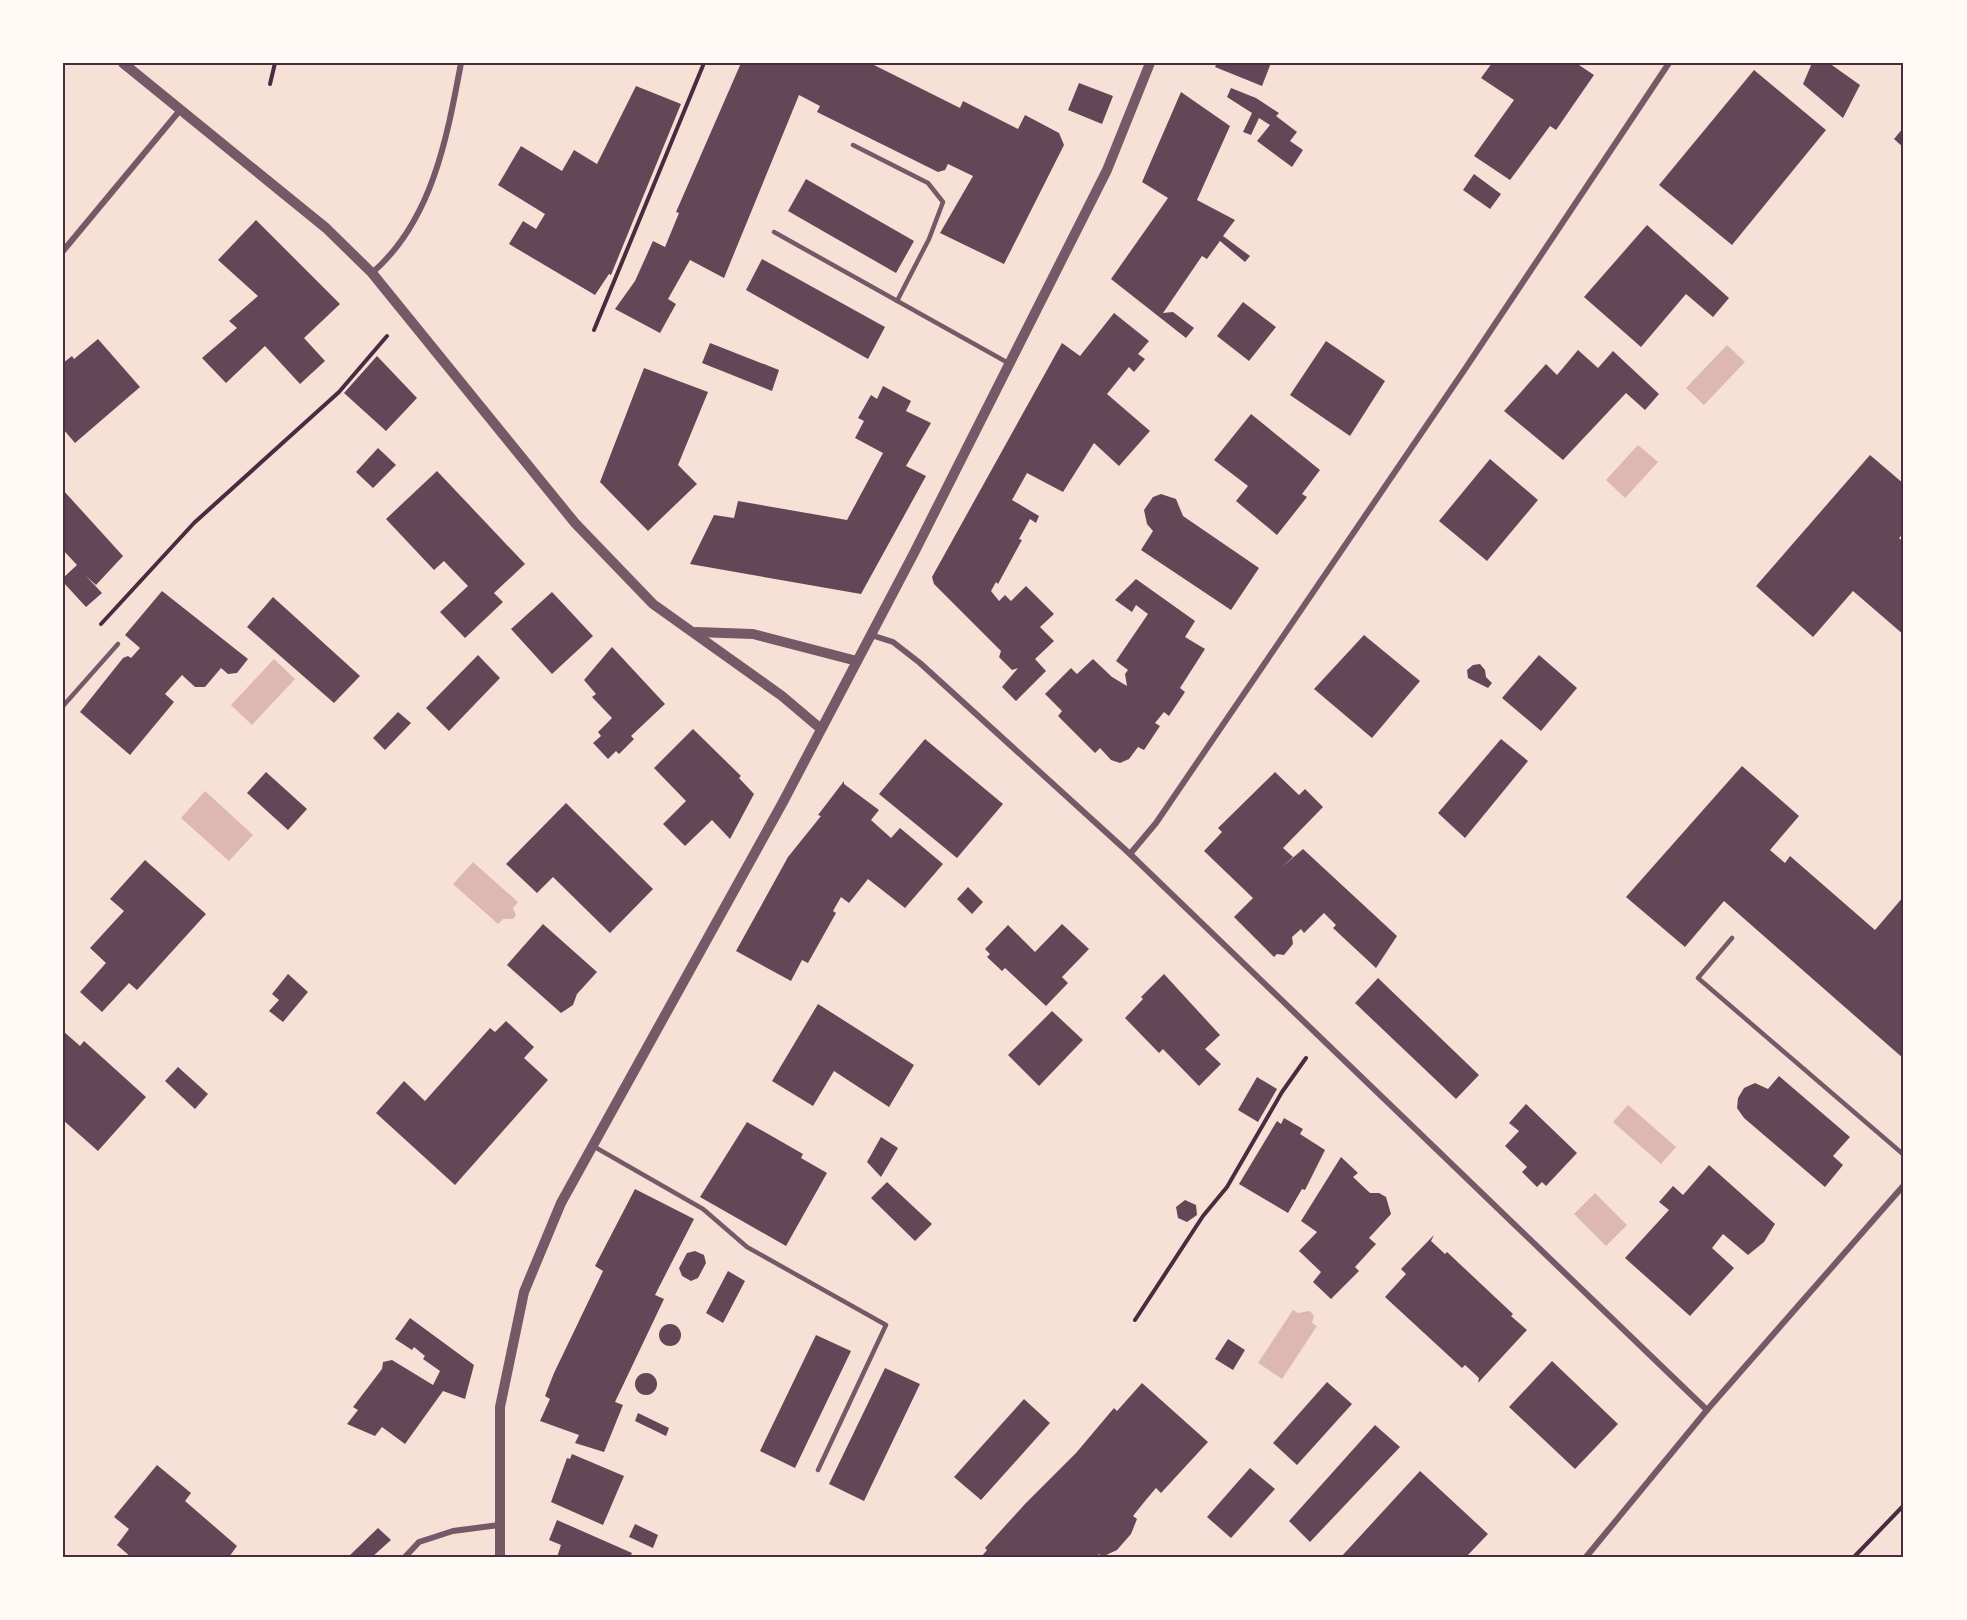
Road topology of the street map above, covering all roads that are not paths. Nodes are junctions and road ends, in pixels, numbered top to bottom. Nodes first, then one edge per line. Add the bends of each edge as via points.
1 (123, 63) edge
2 (461, 63) edge
3 (1150, 63) edge
4 (1669, 63) edge
5 (181, 109) junction
6 (853, 145) dead end
7 (774, 232) dead end
8 (63, 251) edge
9 (372, 273) junction
10 (897, 301) junction
11 (1010, 364) junction
12 (695, 632) junction
13 (871, 635) junction
14 (118, 644) dead end
15 (857, 661) junction
16 (63, 706) edge
17 (821, 729) junction
18 (1130, 854) junction
19 (1732, 938) dead end
20 (593, 1146) junction
21 (1904, 1155) edge
22 (1904, 1185) edge
23 (1707, 1410) junction
24 (818, 1470) dead end
25 (499, 1525) junction
26 (405, 1557) edge
27 (500, 1557) edge
28 (1586, 1557) edge

1 - 5 street
2 - 9 street via 436,171 416,216 387,260
3 - 11 street via 1107,170
4 - 18 street via 1170,804
5 - 8 street
5 - 9 street via 326,228
6 - 10 lane via 928,183 943,202 930,239
7 - 10 lane
9 - 12 street via 575,523 653,604
10 - 11 lane
11 - 13 street
12 - 15 street via 753,634
12 - 17 street
13 - 15 street
13 - 18 street via 893,642 920,663
14 - 16 lane
15 - 17 street
17 - 20 street
18 - 23 street
19 - 21 lane via 1698,978
20 - 24 lane via 703,1209 747,1247 886,1325
20 - 25 street via 561,1203 524,1292 500,1407
22 - 23 street
23 - 28 street
25 - 26 street via 453,1531 420,1542
25 - 27 street

